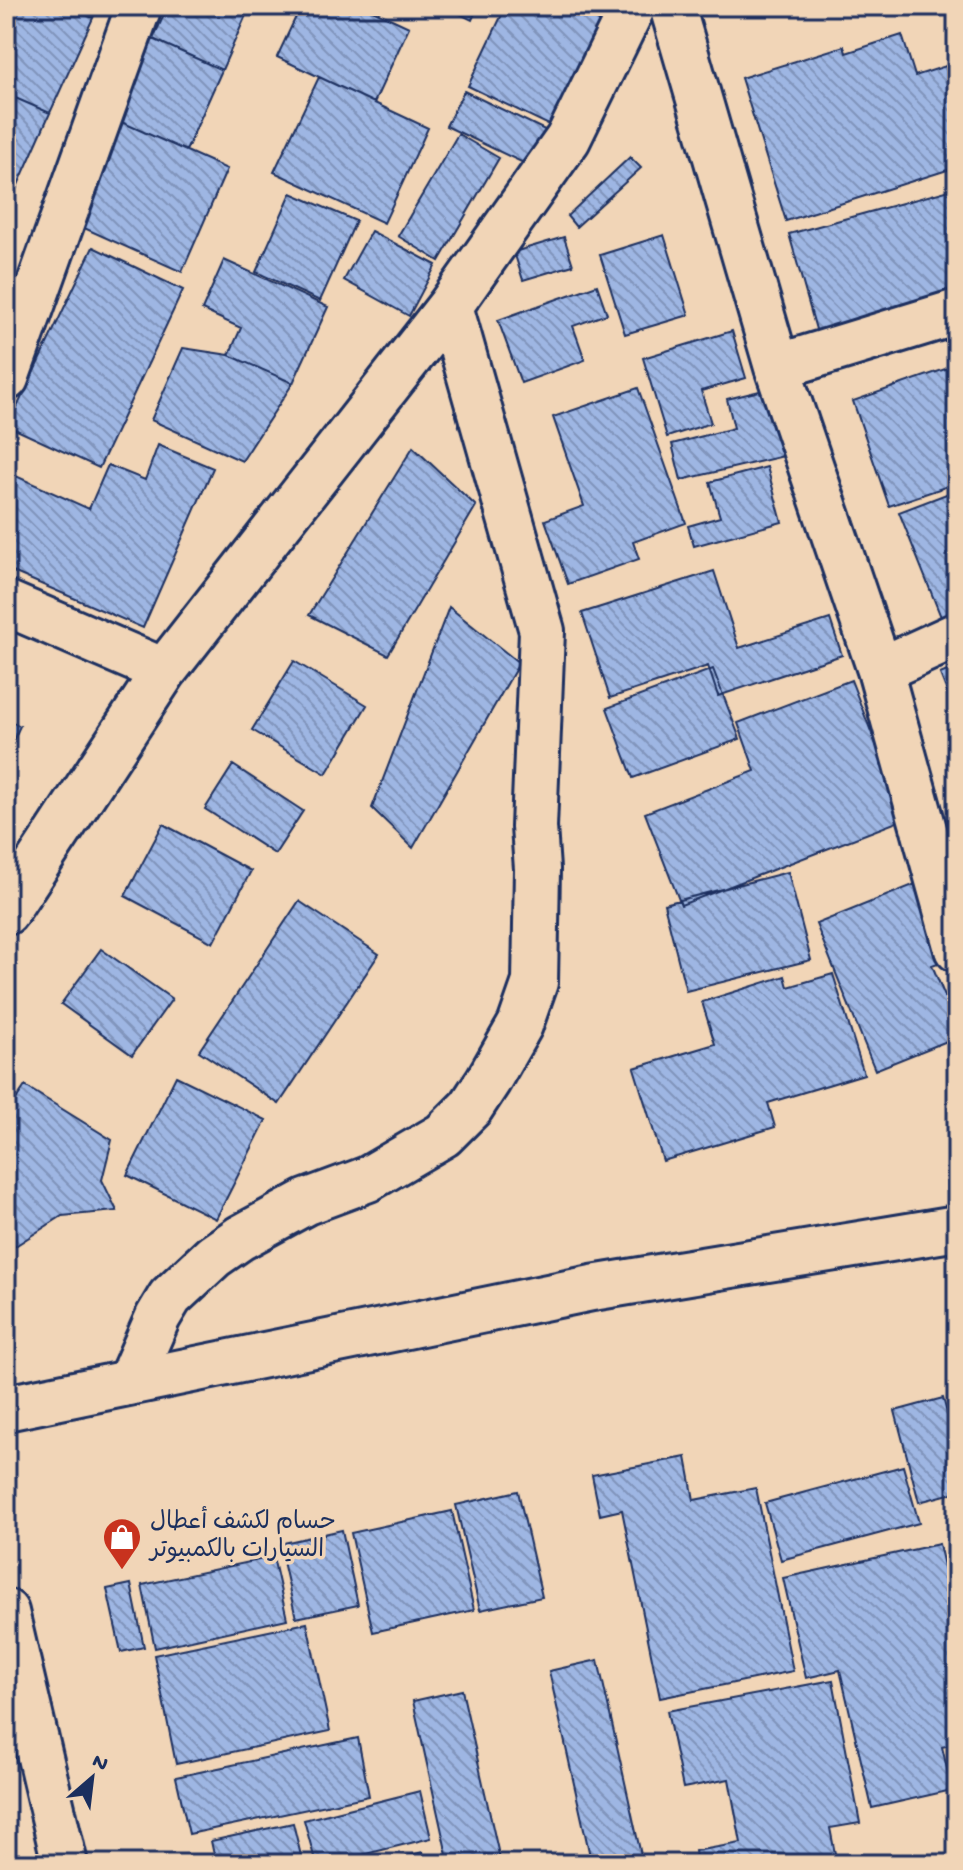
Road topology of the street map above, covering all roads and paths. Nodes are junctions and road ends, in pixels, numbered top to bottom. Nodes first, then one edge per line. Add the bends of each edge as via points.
1 (139, 6) edge
2 (633, 6) edge
3 (672, 6) edge
4 (450, 306) junction
5 (957, 312) edge
6 (777, 367) junction
7 (6, 378) edge
8 (6, 603) edge
9 (957, 635) edge
10 (880, 670) junction
11 (164, 671) junction
12 (6, 912) edge
13 (957, 949) edge
14 (957, 1228) edge
15 (130, 1381) junction
16 (6, 1408) edge
17 (6, 1612) edge
18 (65, 1864) edge

1 - 7 street
2 - 4 street via 568,139
3 - 6 street
4 - 11 street
4 - 15 street via 542,631 534,827 535,982 520,1025 488,1081 443,1135 368,1179 306,1202 214,1256 170,1297
5 - 6 street
6 - 10 street
8 - 11 street
9 - 10 street
10 - 13 street
11 - 12 street
14 - 15 street via 592,1288
15 - 16 street
17 - 18 street

